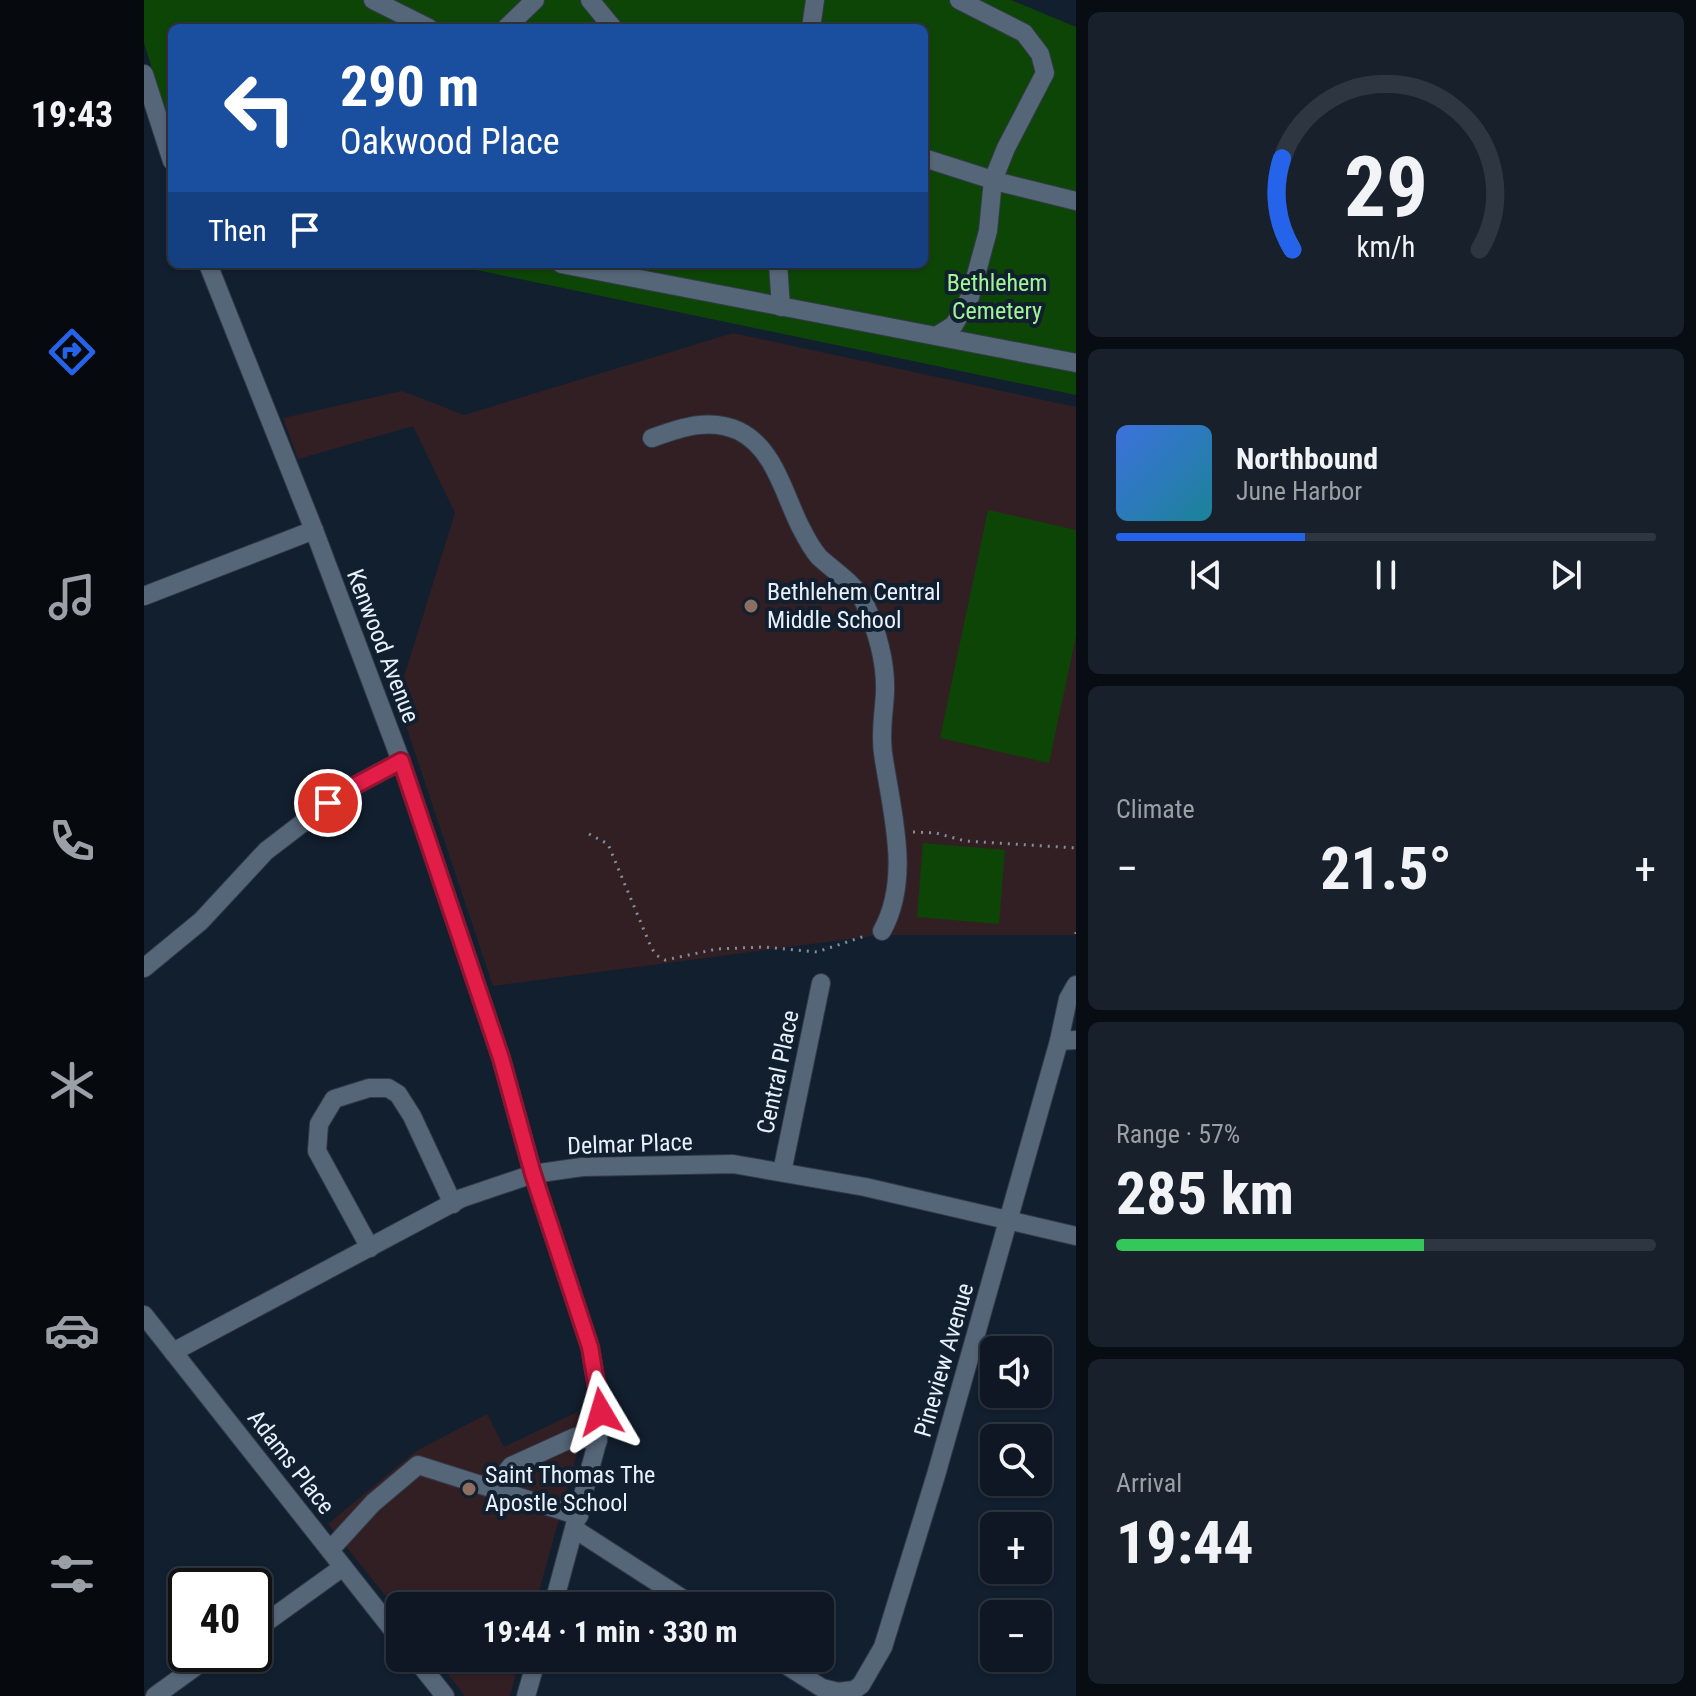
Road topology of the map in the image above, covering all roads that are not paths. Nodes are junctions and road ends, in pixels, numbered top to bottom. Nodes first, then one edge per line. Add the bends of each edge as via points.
1 (373, 0) edge
2 (535, 0) edge
3 (590, 0) edge
4 (815, 0) edge
5 (959, 0) edge
6 (421, 24) edge
7 (510, 24) edge
8 (610, 24) edge
9 (812, 24) edge
10 (144, 74) edge
11 (151, 119) edge
12 (168, 153) edge
13 (928, 159) edge
14 (993, 180) junction
15 (1076, 201) edge
16 (210, 268) edge
17 (581, 268) edge
18 (778, 268) edge
19 (781, 307) junction
20 (938, 335) junction
21 (1076, 363) edge
22 (652, 438) dead end
23 (314, 530) junction
24 (144, 596) edge
25 (401, 761) junction
26 (882, 931) road end
27 (144, 968) edge
28 (821, 983) dead end
29 (1076, 985) edge
30 (1068, 1041) edge
31 (782, 1172) junction
32 (533, 1174) junction
33 (453, 1204) junction
34 (1008, 1222) junction
35 (1076, 1236) edge
36 (370, 1248) junction
37 (144, 1315) edge
38 (173, 1352) junction
39 (598, 1441) junction
40 (494, 1488) junction
41 (577, 1523) junction
42 (330, 1550) junction
43 (343, 1567) junction
44 (557, 1592) edge
45 (674, 1592) edge
46 (272, 1618) edge
47 (386, 1621) edge
48 (188, 1672) edge
49 (426, 1672) edge
50 (533, 1672) edge
51 (797, 1672) edge
52 (155, 1696) edge
53 (445, 1696) edge
54 (526, 1696) edge

1 - 6 street
2 - 7 street
3 - 8 street
4 - 9 street
5 - 14 street via 1024,33 1040,54 1045,73
10 - 11 street
11 - 12 street
13 - 14 street
14 - 15 street
14 - 20 street via 988,231 970,297 954,325
16 - 23 street, Kenwood Avenue
17 - 19 street
18 - 19 street
19 - 20 street
20 - 21 street
22 - 26 street via 705,423 739,431 757,444 818,555 864,601 881,655 883,752 895,831 892,914
23 - 24 street
23 - 25 street, Kenwood Avenue
25 - 27 street via 343,792 266,851 201,921
25 - 32 street, Kenwood Avenue via 501,1058
28 - 31 street, Central Place
29 - 30 street, Pineview Avenue via 1068,999
30 - 34 street, Pineview Avenue
31 - 32 street, Delmar Place via 733,1164 582,1167
31 - 34 street, Delmar Place
32 - 33 street, Delmar Place
32 - 39 street, Kenwood Avenue via 590,1347 601,1412
33 - 36 street, Delmar Place
33 - 36 street via 398,1094 369,1088 334,1099 319,1124 317,1151
34 - 35 street, Delmar Place
34 - 51 street, Pineview Avenue via 883,1647 854,1690 822,1688
36 - 38 street, Delmar Place
37 - 38 street, Adams Place
38 - 42 street, Adams Place
39 - 40 street via 575,1437 524,1460 511,1466
39 - 41 street, Kenwood Avenue
40 - 41 street
40 - 42 street via 418,1465
41 - 44 street, Kenwood Avenue
41 - 45 street
42 - 43 street, Adams Place
43 - 46 street
43 - 47 street, Adams Place
48 - 52 street
49 - 53 street
50 - 54 street

